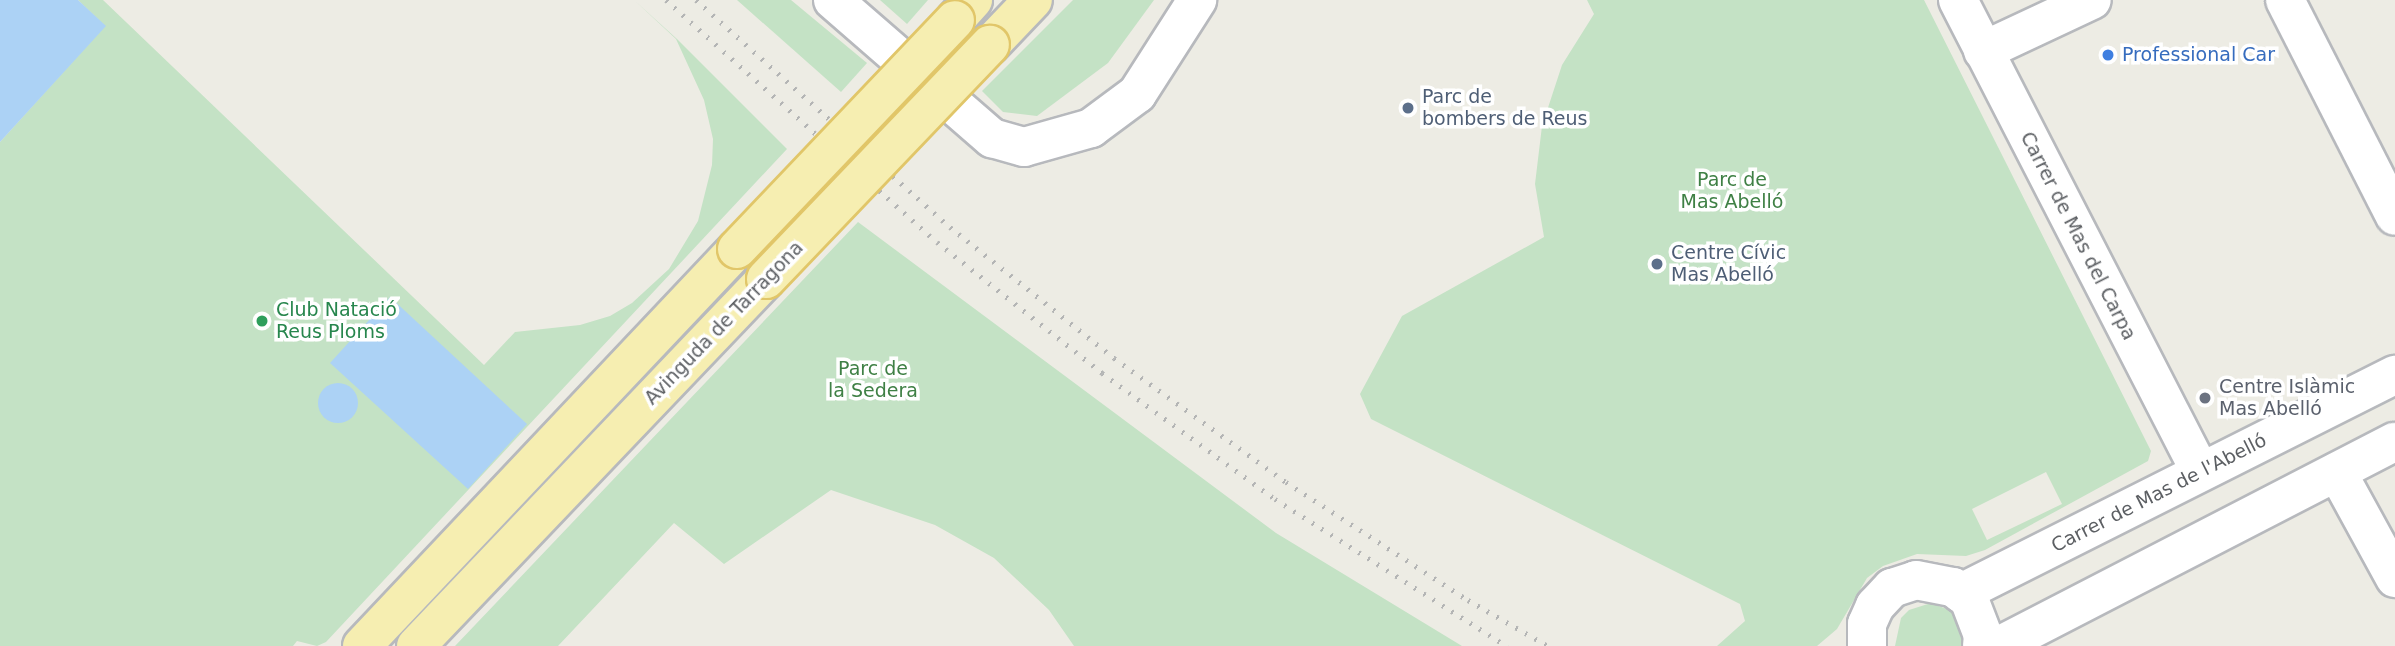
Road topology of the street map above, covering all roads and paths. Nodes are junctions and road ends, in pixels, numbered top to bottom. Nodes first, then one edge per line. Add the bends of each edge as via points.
1 (833, 0) edge
2 (1033, 0) edge
3 (1197, 0) edge
4 (1958, 0) edge
5 (2092, 0) edge
6 (2285, 0) edge
7 (964, 10) edge
8 (1983, 51) junction
9 (2395, 216) edge
10 (2395, 375) edge
11 (2395, 442) edge
12 (2200, 471) junction
13 (2337, 472) junction
14 (2395, 578) edge
15 (1961, 593) junction
16 (1863, 643) edge
17 (362, 646) edge
18 (416, 646) edge
19 (1982, 646) edge
20 (1999, 646) edge

1 - 3 street via 992,138 1024,147 1091,128 1137,94
2 - 18 main road, Avinguda de Tarragona, bridge
4 - 8 street, Carrer de Mas del Carpa
5 - 8 street
6 - 9 street
7 - 17 main road, Avinguda de Tarragona, bridge
8 - 12 street, Carrer de Mas del Carpa
10 - 12 street, Carrer de Mas de l'Abelló
11 - 13 street
12 - 15 street, Carrer de Mas de l'Abelló
13 - 14 street
13 - 20 street
15 - 16 street via 1937,580 1916,580 1892,589 1875,606
15 - 19 street via 1976,610

